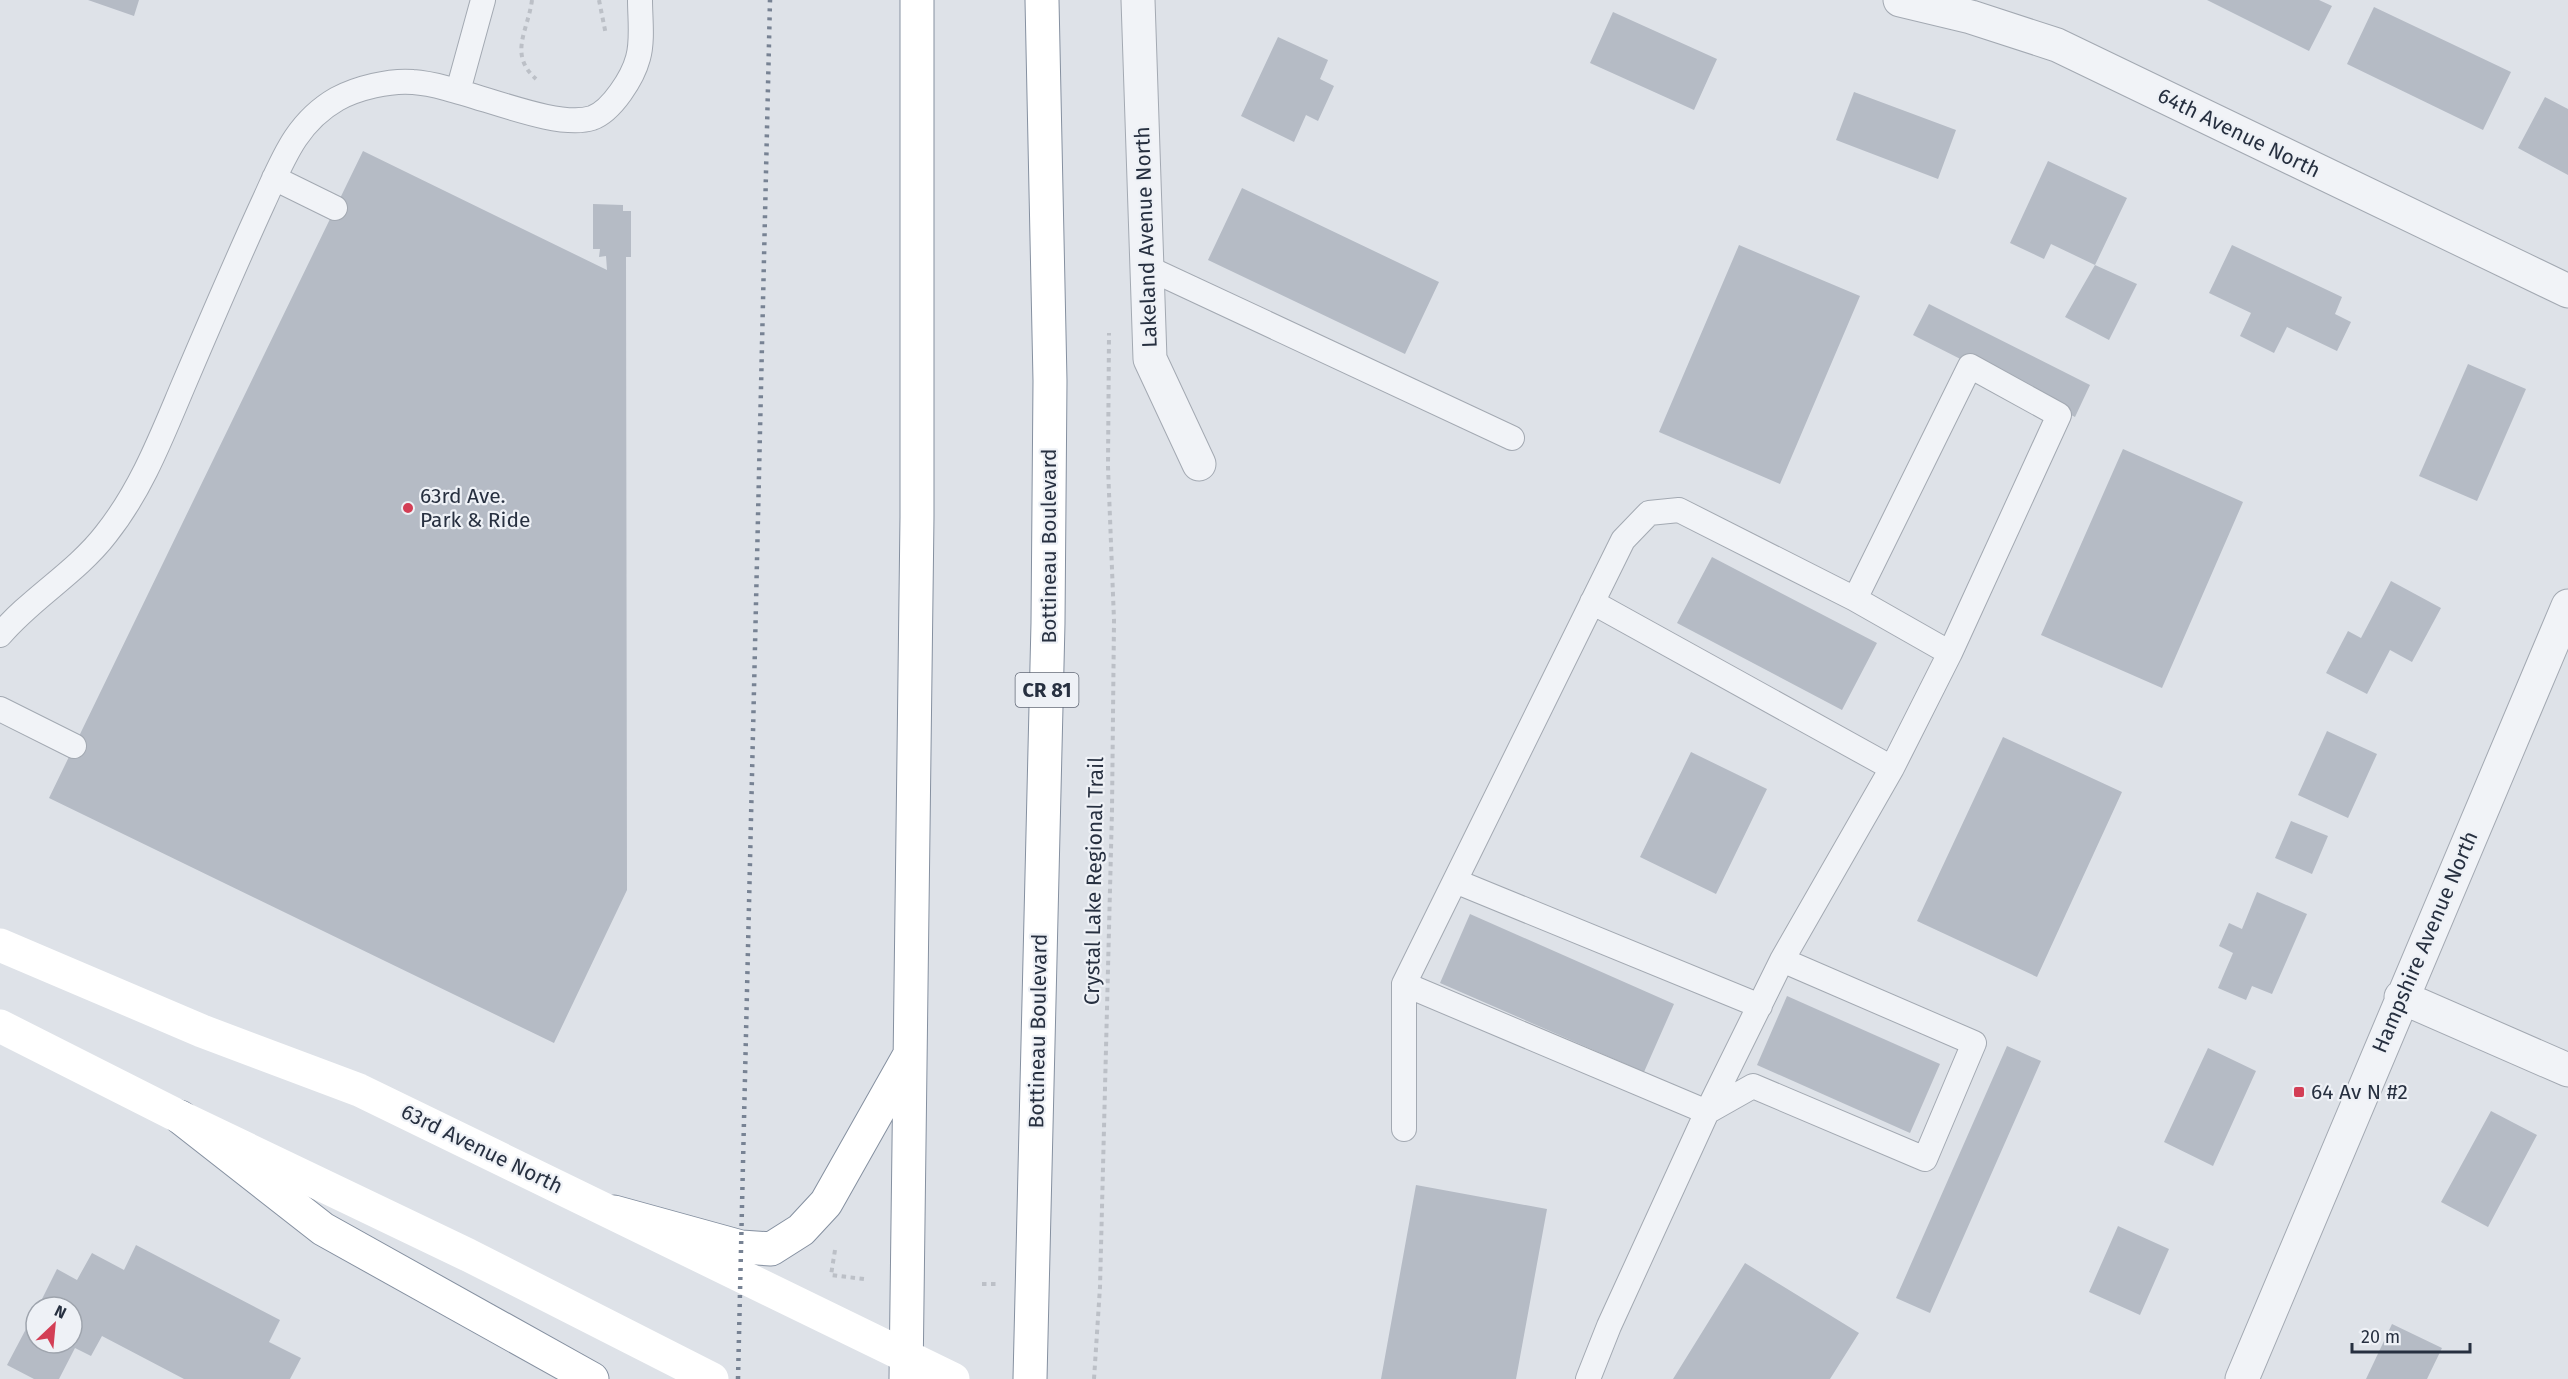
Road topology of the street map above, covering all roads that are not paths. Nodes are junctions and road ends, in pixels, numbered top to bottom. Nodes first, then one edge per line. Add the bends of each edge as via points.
1 (483, 0) edge
2 (640, 0) edge
3 (917, 0) edge
4 (1042, 0) edge
5 (1138, 0) edge
6 (1900, 0) edge
7 (458, 91) junction
8 (274, 178) junction
9 (335, 208) dead end
10 (1146, 267) junction
11 (2568, 291) edge
12 (1512, 438) dead end
13 (1199, 464) dead end
14 (1855, 599) junction
15 (1592, 602) junction
16 (2568, 606) edge
17 (0, 635) edge
18 (1950, 653) junction
19 (0, 709) edge
20 (74, 746) dead end
21 (1892, 768) junction
22 (1455, 881) junction
23 (0, 945) edge
24 (1782, 960) junction
25 (1404, 984) junction
26 (2401, 997) junction
27 (1760, 1006) junction
28 (0, 1026) edge
29 (910, 1055) junction
30 (2568, 1070) edge
31 (1707, 1112) junction
32 (180, 1117) junction
33 (1404, 1130) dead end
34 (614, 1212) junction
35 (906, 1367) edge
36 (592, 1379) edge
37 (712, 1379) edge
38 (953, 1379) edge
39 (1030, 1379) edge
40 (1588, 1379) edge
41 (2242, 1379) edge

1 - 7 lane
2 - 7 lane via 639,57 621,94 593,118 562,121
3 - 29 main road via 918,505
4 - 39 main road, Bottineau Boulevard / CR 81 via 1050,381 1048,623
5 - 10 street, Lakeland Avenue North
6 - 11 street, 64th Avenue North via 1971,17 2057,45
7 - 8 lane via 413,82 374,86 337,99 298,131
8 - 9 lane
8 - 17 lane via 134,496 89,553 17,615
10 - 12 lane
10 - 13 street, Lakeland Avenue North via 1150,359
14 - 15 lane via 1679,510 1649,513 1623,540
14 - 18 lane
14 - 18 lane via 1970,366 2059,415
15 - 21 lane
15 - 22 lane
16 - 26 street, Hampshire Avenue North
18 - 21 lane
19 - 20 lane
21 - 24 lane
22 - 25 lane
22 - 27 lane
23 - 34 main road, 63rd Avenue North via 202,1031 358,1090
24 - 27 lane
24 - 31 lane via 1974,1043 1925,1159 1753,1086
25 - 31 lane
25 - 33 lane
26 - 30 street
26 - 41 street, Hampshire Avenue North
27 - 31 lane
28 - 32 main road
29 - 34 main road via 826,1203 801,1230 771,1249 741,1246
29 - 35 main road
31 - 40 lane
32 - 36 main road via 323,1229
32 - 37 main road via 468,1255
34 - 35 main road, 63rd Avenue North
35 - 38 main road, 63rd Avenue North

